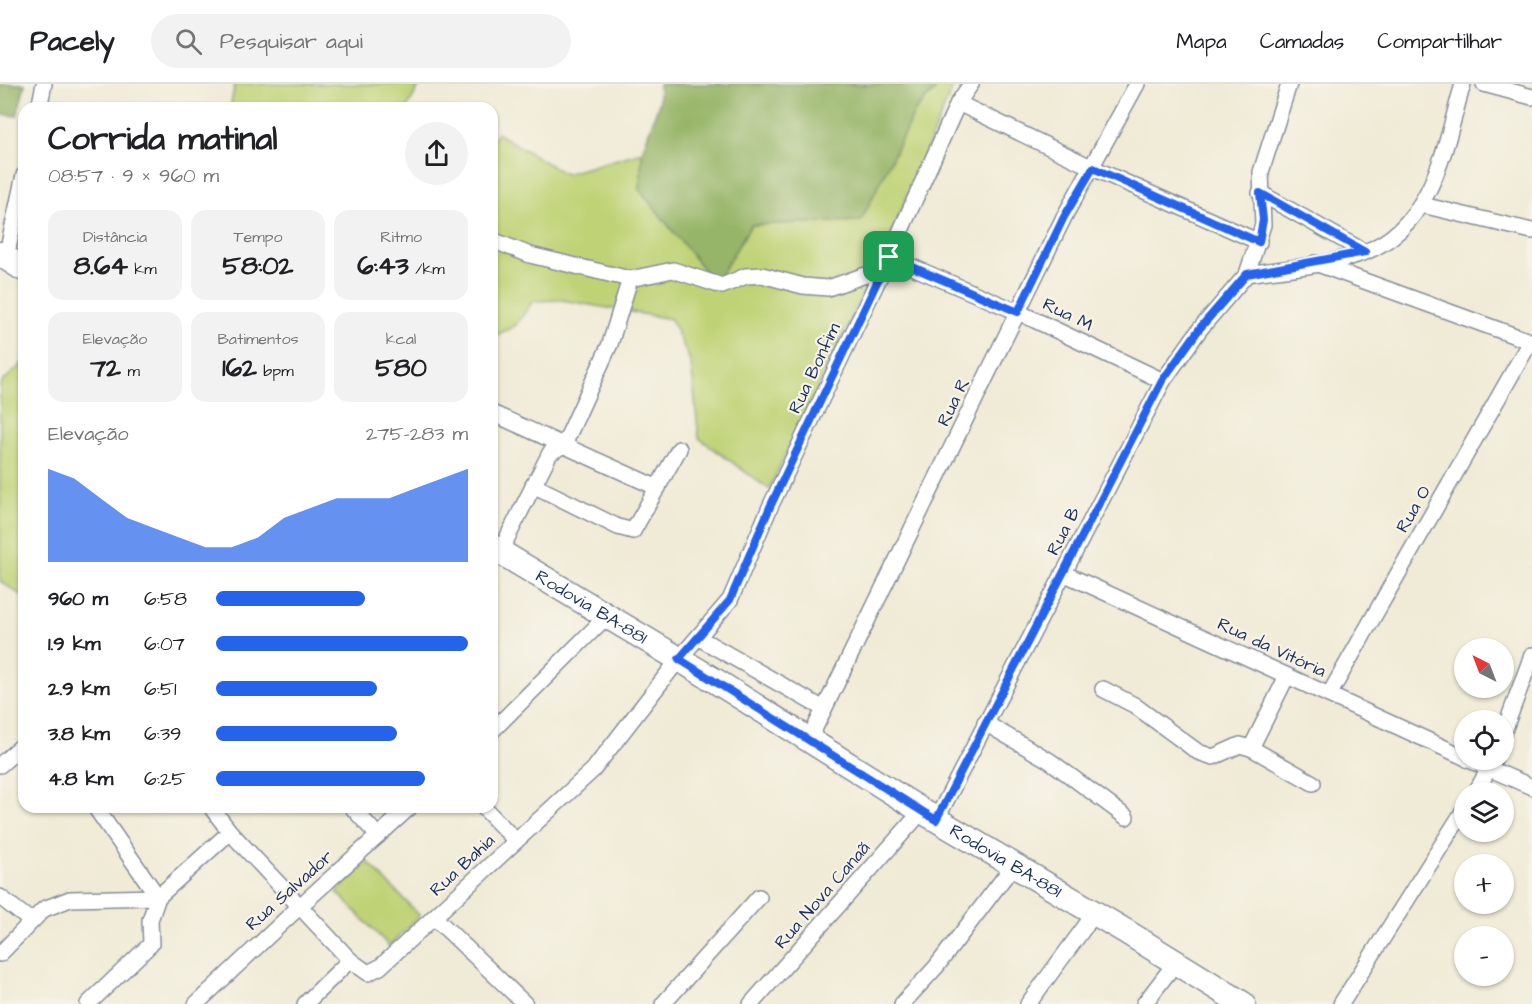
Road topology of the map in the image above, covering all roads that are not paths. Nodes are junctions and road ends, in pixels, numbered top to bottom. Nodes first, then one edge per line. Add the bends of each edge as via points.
1 (44, 84) edge
2 (971, 84) edge
3 (1137, 84) edge
4 (1289, 84) edge
5 (1463, 84) edge
6 (1484, 84) edge
7 (1532, 97) edge
8 (40, 102) edge
9 (958, 103) junction
10 (1093, 168) junction
11 (1260, 193) junction
12 (1422, 205) junction
13 (18, 211) edge
14 (1532, 231) edge
15 (498, 242) edge
16 (1259, 242) junction
17 (1365, 252) junction
18 (889, 257) junction
19 (10, 260) edge
20 (1315, 263) junction
21 (880, 270) junction
22 (1247, 274) junction
23 (630, 279) junction
24 (1018, 312) junction
25 (1531, 342) edge
26 (1162, 381) junction
27 (498, 416) edge
28 (564, 445) junction
29 (679, 449) dead end
30 (533, 485) junction
31 (658, 488) junction
32 (498, 546) edge
33 (498, 550) edge
34 (1063, 573) junction
35 (608, 615) junction
36 (699, 638) junction
37 (1532, 655) edge
38 (679, 659) junction
39 (1287, 676) junction
40 (1103, 689) dead end
41 (1329, 695) junction
42 (824, 709) junction
43 (1512, 710) edge
44 (985, 723) junction
45 (498, 725) edge
46 (809, 740) junction
47 (1251, 748) junction
48 (18, 749) edge
49 (1454, 752) edge
50 (0, 765) edge
51 (1502, 770) edge
52 (1313, 783) dead end
53 (1532, 787) edge
54 (99, 813) edge
55 (216, 813) edge
56 (357, 813) edge
57 (403, 813) edge
58 (489, 813) edge
59 (929, 816) junction
60 (1126, 817) dead end
61 (1454, 826) edge
62 (230, 832) junction
63 (378, 836) junction
64 (516, 842) junction
65 (1013, 866) junction
66 (0, 897) edge
67 (158, 897) junction
68 (759, 897) dead end
69 (299, 906) junction
70 (1095, 914) junction
71 (434, 917) junction
72 (31, 921) junction
73 (0, 954) edge
74 (350, 960) junction
75 (1176, 963) junction
76 (88, 1004) edge
77 (196, 1004) edge
78 (305, 1004) edge
79 (525, 1004) edge
80 (663, 1004) edge
81 (751, 1004) edge
82 (902, 1004) edge
83 (1028, 1004) edge
84 (1144, 1004) edge
85 (1243, 1004) edge
86 (1341, 1004) edge

1 - 8 street
2 - 9 street, Rua Bonfim
3 - 10 street, Rua R
4 - 11 street via 1262,165
5 - 12 street
6 - 7 street
9 - 10 street
9 - 18 street, Rua Bonfim
10 - 16 street
10 - 24 street, Rua R via 1064,217
11 - 16 street via 1263,220
11 - 17 street
12 - 14 street
12 - 17 street via 1394,235
13 - 19 street
15 - 23 street via 530,255
16 - 22 street
17 - 20 street
18 - 21 street, Rua Bonfim
18 - 24 street, Rua M
20 - 22 street
20 - 25 street
21 - 23 street via 842,285 819,289 762,275 746,276 722,286 673,270
21 - 36 street, Rua Bonfim via 730,600
22 - 26 street, Rua B via 1200,328
23 - 28 street via 610,344
24 - 26 street, Rua M
24 - 42 street, Rua R
25 - 41 street, Rua O
26 - 34 street, Rua B
27 - 28 street
28 - 30 street via 550,453
28 - 31 street
29 - 31 street
30 - 31 street via 634,531
30 - 32 street
33 - 35 main road, Rodovia BA-881
34 - 39 street, Rua da Vitória
34 - 44 street, Rua B
35 - 38 main road, Rodovia BA-881
35 - 45 street
36 - 38 street, Rua Bonfim
36 - 42 street
37 - 43 street
38 - 46 main road, Rodovia BA-881
38 - 64 street, Rua Bahia via 593,770
39 - 41 street, Rua da Vitória
39 - 47 street
40 - 47 street via 1134,705 1198,752 1213,757 1240,745
41 - 49 street, Rua da Vitória
42 - 46 street, Rua R
44 - 59 street, Rua B
44 - 60 street via 1050,761
46 - 59 main road, Rodovia BA-881
47 - 52 street
48 - 50 street
51 - 53 street, Rua da Vitória
54 - 67 street
55 - 62 street
56 - 63 street
57 - 63 street, Rua Salvador
58 - 64 street
59 - 65 main road, Rodovia BA-881
59 - 81 street, Rua Nova Canaã
61 - 86 street
62 - 67 street
62 - 69 street
63 - 69 street, Rua Salvador
64 - 71 street, Rua Bahia
65 - 70 main road, Rodovia BA-881
65 - 82 street via 936,967
66 - 72 street
67 - 72 street via 70,899 44,909
67 - 76 street via 150,920 152,944
68 - 80 street
69 - 74 street
69 - 77 street, Rua Salvador
70 - 75 main road, Rodovia BA-881
70 - 83 street
71 - 74 street, Rua Bahia via 374,972 364,972
71 - 79 street
72 - 73 street
74 - 78 street
75 - 84 street
75 - 85 main road, Rodovia BA-881

